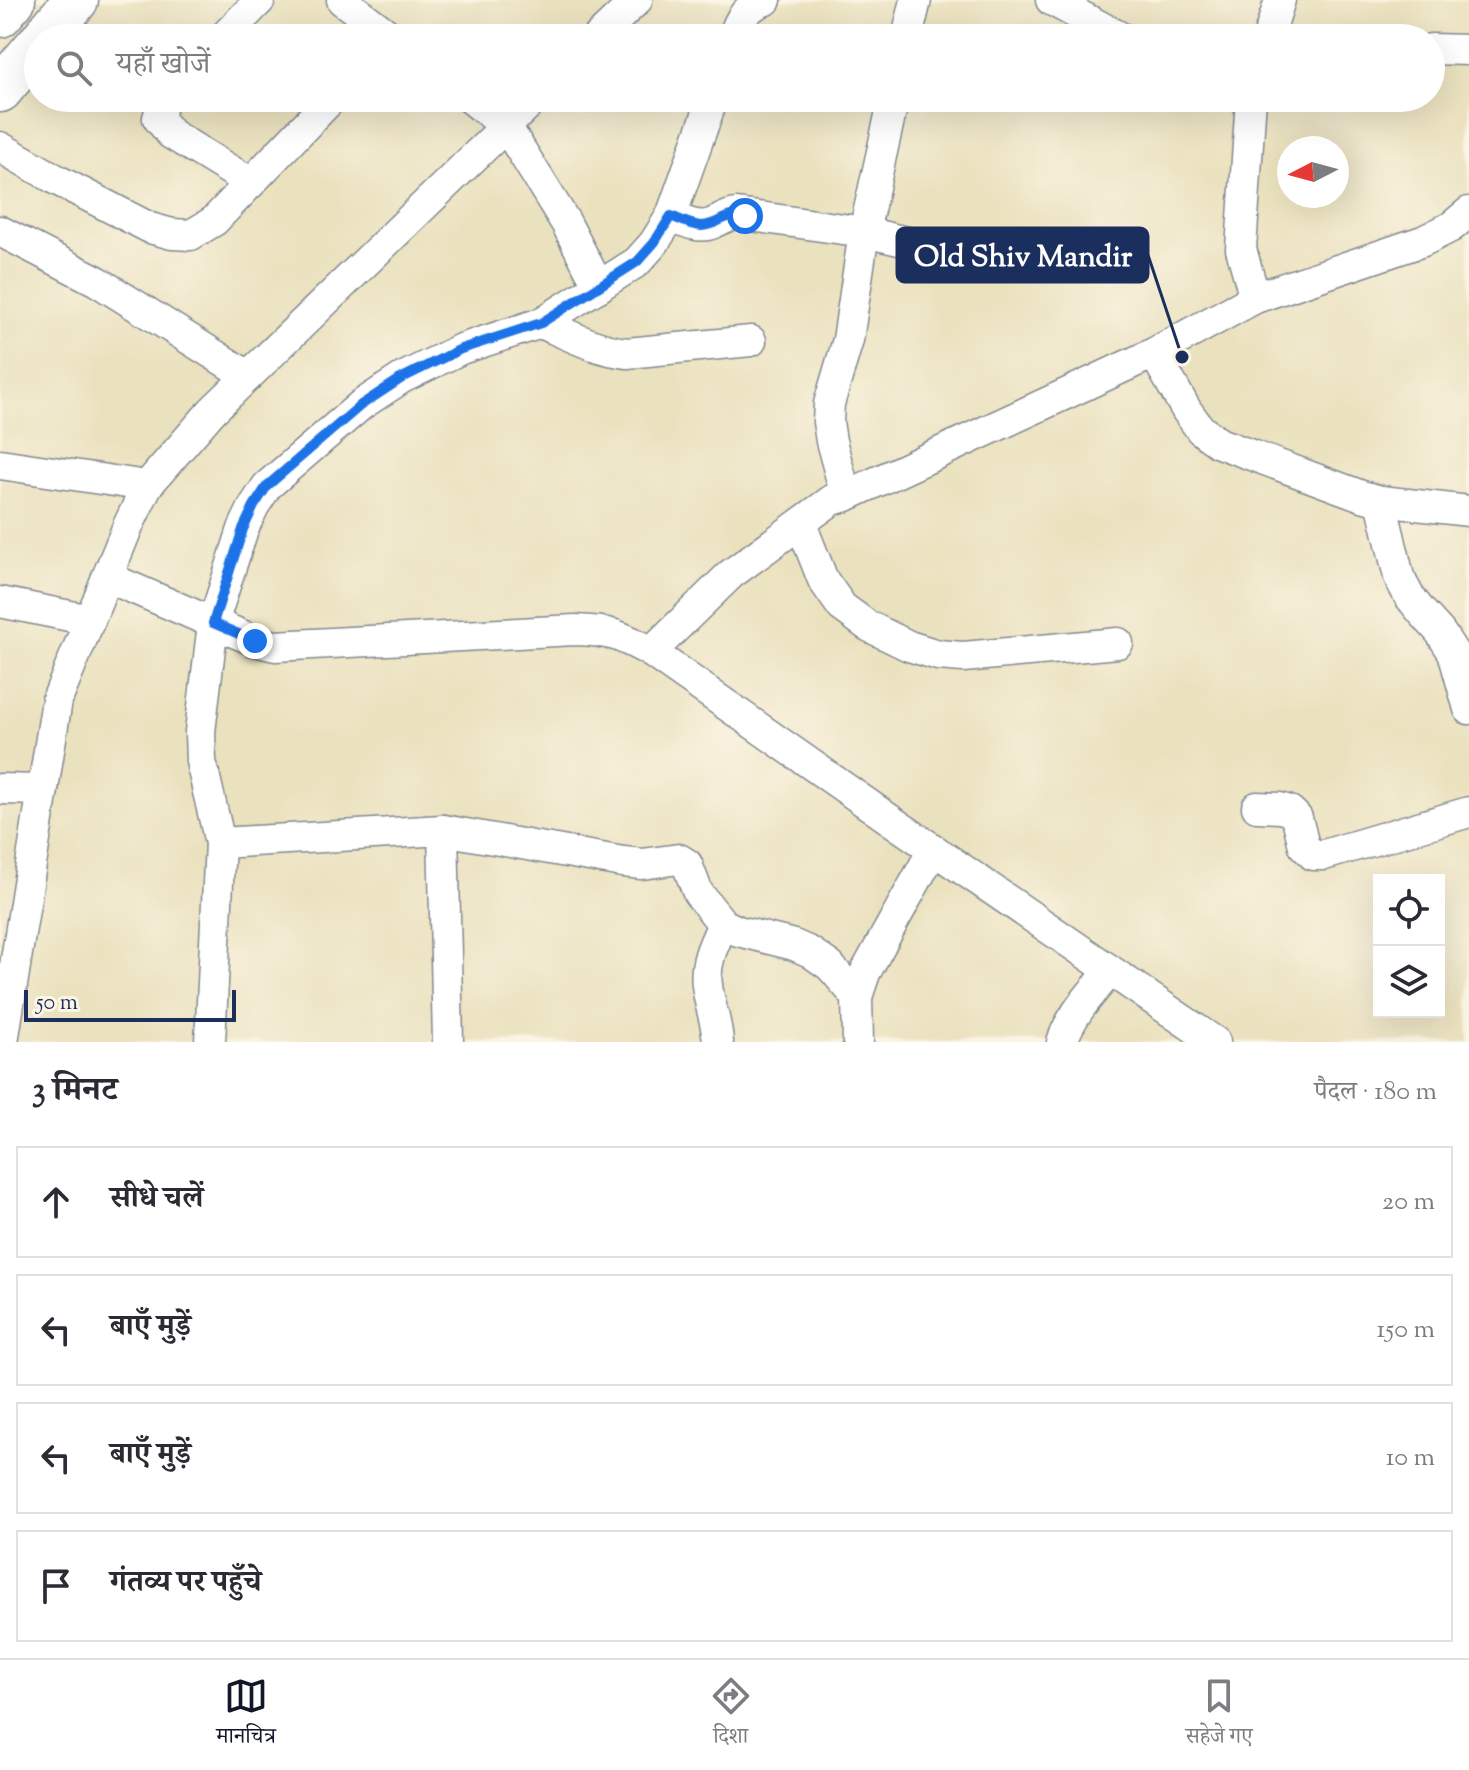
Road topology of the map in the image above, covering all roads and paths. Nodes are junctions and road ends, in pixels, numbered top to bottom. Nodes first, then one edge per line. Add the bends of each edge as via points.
1 (13, 0) edge
2 (76, 0) edge
3 (260, 0) edge
4 (342, 0) edge
5 (637, 0) edge
6 (766, 0) edge
7 (916, 0) edge
8 (1051, 0) edge
9 (1280, 0) edge
10 (0, 15) edge
11 (56, 24) edge
12 (237, 24) edge
13 (373, 24) edge
14 (612, 24) edge
15 (738, 24) edge
16 (910, 24) edge
17 (1096, 24) edge
18 (1272, 24) edge
19 (1445, 49) edge
20 (1469, 50) edge
21 (24, 62) edge
22 (0, 90) edge
23 (160, 112) edge
24 (319, 112) edge
25 (488, 112) edge
26 (520, 112) edge
27 (708, 112) edge
28 (891, 112) edge
29 (1250, 112) edge
30 (506, 126) junction
31 (0, 147) edge
32 (251, 183) junction
33 (1469, 212) edge
34 (671, 216) junction
35 (0, 231) edge
36 (864, 232) junction
37 (964, 255) dead end
38 (599, 287) junction
39 (1255, 298) junction
40 (541, 323) junction
41 (751, 341) dead end
42 (1154, 353) junction
43 (248, 376) junction
44 (0, 464) edge
45 (147, 486) junction
46 (846, 496) junction
47 (1381, 501) junction
48 (1469, 511) edge
49 (801, 524) junction
50 (107, 577) junction
51 (0, 602) edge
52 (90, 620) junction
53 (213, 623) junction
54 (1118, 643) dead end
55 (651, 652) junction
56 (1469, 709) edge
57 (0, 789) edge
58 (43, 790) junction
59 (1257, 807) dead end
60 (1469, 812) edge
61 (443, 830) junction
62 (220, 843) junction
63 (933, 850) junction
64 (723, 924) junction
65 (1110, 971) junction
66 (857, 997) junction
67 (3, 1042) edge
68 (210, 1042) edge
69 (448, 1042) edge
70 (718, 1042) edge
71 (858, 1042) edge
72 (1062, 1042) edge
73 (1215, 1042) edge

1 - 10 highway
2 - 11 highway
3 - 12 street
4 - 13 street
5 - 14 street
6 - 15 street via 754,4
7 - 16 street
8 - 17 street
9 - 18 street
19 - 20 street
21 - 22 highway
23 - 32 street via 158,118 171,134
24 - 32 street
25 - 30 street
26 - 30 street
27 - 34 street
28 - 36 street
29 - 39 street via 1241,249
30 - 38 street
30 - 43 street
31 - 32 street via 150,228 172,234 191,235 214,221
33 - 39 street via 1423,241
34 - 36 street via 697,226 737,214
34 - 38 street via 637,262
35 - 43 street via 97,281
36 - 37 street
36 - 46 street via 848,340 828,413
38 - 40 street
39 - 42 street
40 - 41 street via 613,352
40 - 53 street via 461,349 402,378 361,405 267,486 243,529
42 - 46 street
42 - 47 street via 1187,411 1219,443
43 - 45 street
44 - 45 street
45 - 50 street
46 - 49 street
47 - 48 street
47 - 56 street via 1399,577 1453,652
49 - 54 street via 823,580 842,607 909,646 963,657
49 - 55 street via 731,574
50 - 52 street
50 - 53 street
51 - 52 street
52 - 58 street via 57,700
53 - 55 street via 275,646 575,630 624,636
53 - 62 street via 200,732 201,761
55 - 63 street
57 - 58 street
58 - 67 street
59 - 60 street via 1290,811 1313,855
61 - 62 street
61 - 64 street via 623,862 679,859
61 - 69 street
62 - 68 street
63 - 65 street
63 - 66 street
64 - 66 street via 810,952
64 - 70 street via 707,971
65 - 72 street via 1084,1002
65 - 73 street
66 - 71 street

